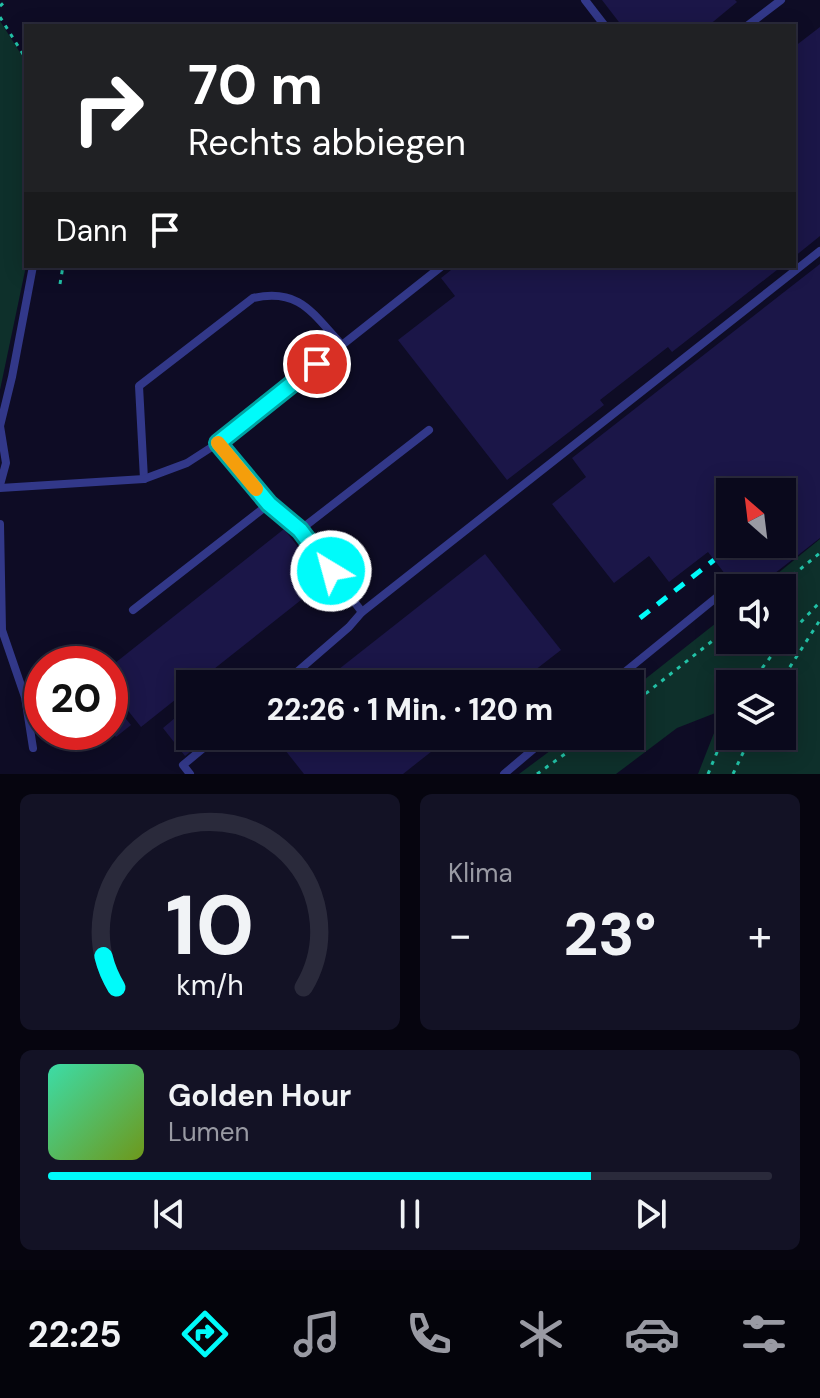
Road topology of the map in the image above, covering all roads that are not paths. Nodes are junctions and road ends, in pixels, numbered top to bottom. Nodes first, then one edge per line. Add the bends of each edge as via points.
1 (585, 0) edge
2 (781, 0) edge
3 (603, 24) edge
4 (750, 24) edge
5 (820, 251) edge
6 (33, 268) edge
7 (439, 268) edge
8 (342, 345) junction
9 (429, 430) dead end
10 (218, 443) junction
11 (144, 479) junction
12 (0, 487) edge
13 (269, 504) junction
14 (0, 524) edge
15 (300, 530) junction
16 (716, 598) edge
17 (133, 610) dead end
18 (362, 612) junction
19 (299, 670) edge
20 (627, 670) edge
21 (24, 694) edge
22 (201, 750) edge
23 (532, 750) edge
24 (190, 774) edge
25 (504, 774) edge

1 - 3 lane
2 - 4 lane
5 - 18 lane
6 - 12 lane via 0,426 6,463
7 - 8 lane
8 - 10 lane
8 - 11 lane via 295,299 274,293 253,298 139,386
9 - 15 lane
10 - 11 lane via 187,463
10 - 13 lane
11 - 12 lane
13 - 15 lane
13 - 17 lane
14 - 21 lane via 2,630
15 - 18 lane
16 - 20 lane
18 - 19 lane
22 - 24 lane via 183,765
23 - 25 lane

